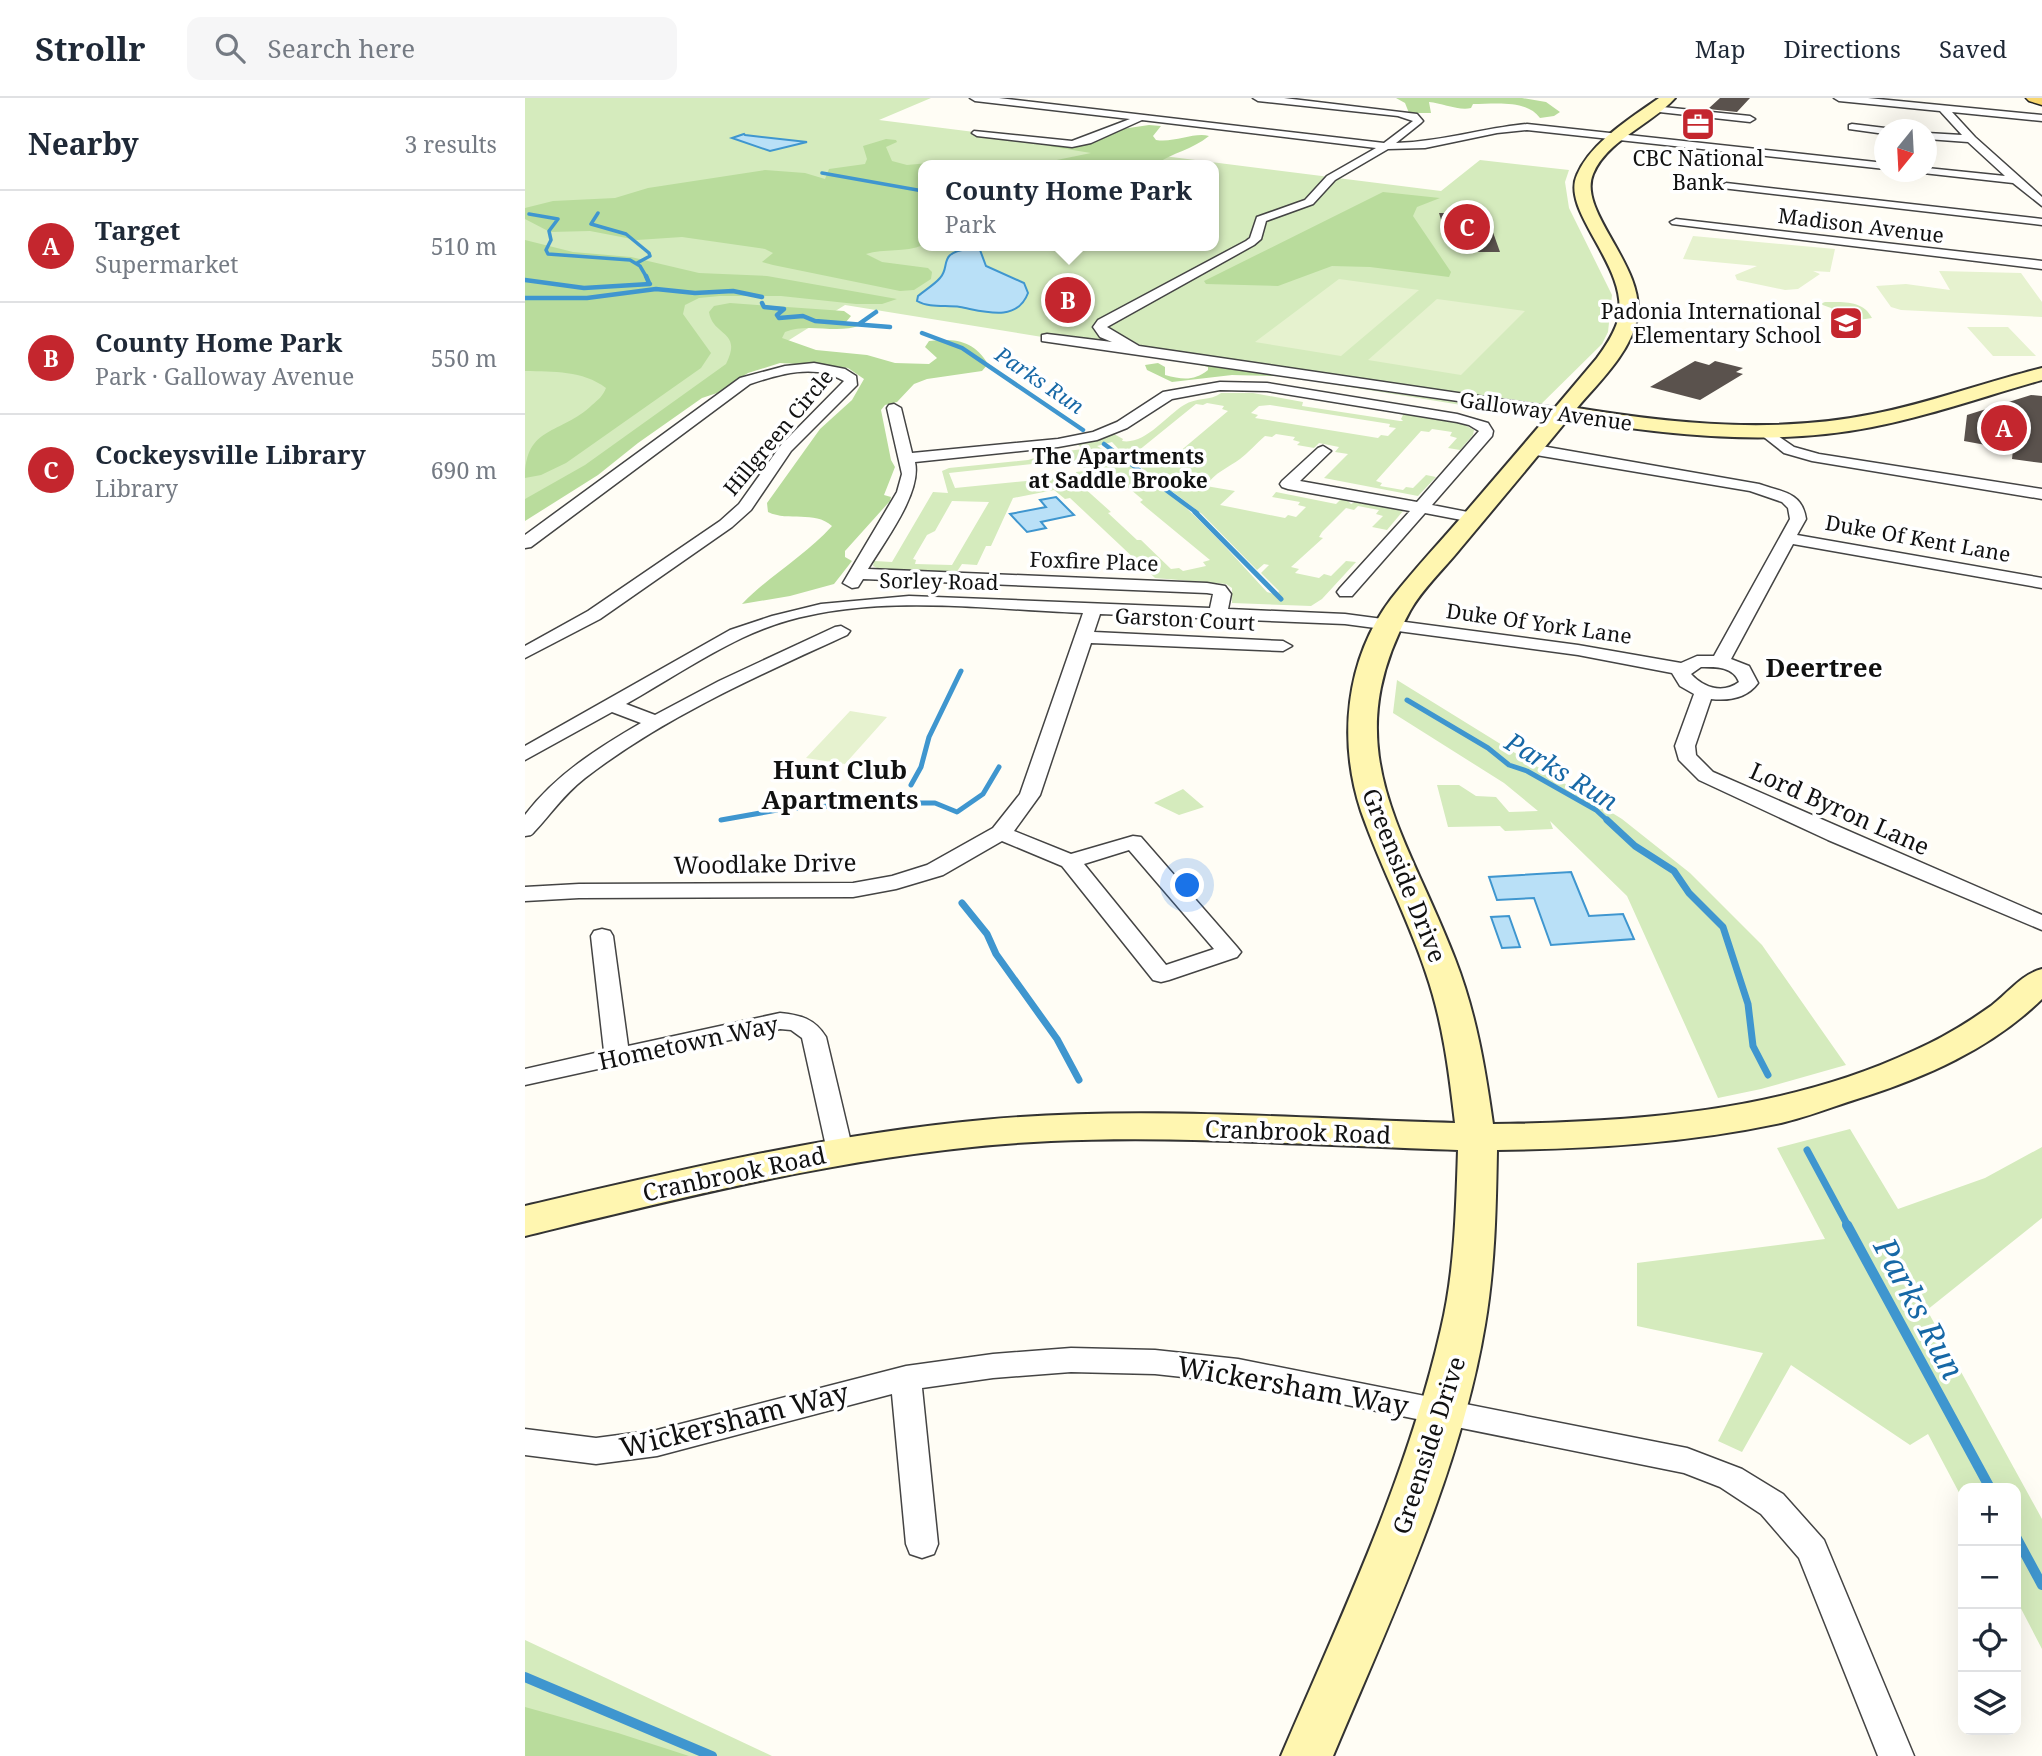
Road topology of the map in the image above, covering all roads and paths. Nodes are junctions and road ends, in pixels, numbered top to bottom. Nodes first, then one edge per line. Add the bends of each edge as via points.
1 (975, 98) edge
2 (1258, 98) edge
3 (1839, 98) edge
4 (2034, 98) edge
5 (2042, 100) edge
6 (1661, 103) edge
7 (1943, 108) junction
8 (1140, 118) junction
9 (1750, 118) dead end
10 (2042, 118) edge
11 (1852, 127) dead end
12 (1874, 130) edge
13 (977, 133) dead end
14 (1620, 137) junction
15 (1937, 137) edge
16 (1971, 139) junction
17 (1386, 146) junction
18 (1874, 165) edge
19 (1937, 171) edge
20 (2015, 180) junction
21 (2042, 183) edge
22 (1726, 186) dead end
23 (2042, 203) edge
24 (1676, 222) dead end
25 (2042, 222) edge
26 (2042, 265) edge
27 (1047, 338) dead end
28 (1133, 347) junction
29 (2042, 374) edge
30 (894, 408) dead end
31 (1562, 412) junction
32 (1765, 431) junction
33 (1530, 449) junction
34 (1323, 451) dead end
35 (908, 458) junction
36 (2042, 494) edge
37 (1421, 508) junction
38 (1472, 517) junction
39 (1786, 538) junction
40 (525, 543) edge
41 (857, 574) junction
42 (2042, 583) edge
43 (1346, 592) dead end
44 (840, 604) junction
45 (1093, 609) junction
46 (1218, 614) junction
47 (1388, 624) junction
48 (841, 631) dead end
49 (1084, 638) junction
50 (1283, 646) dead end
51 (525, 653) edge
52 (1720, 662) junction
53 (1683, 669) junction
54 (1704, 692) junction
55 (609, 704) junction
56 (654, 722) junction
57 (525, 754) edge
58 (525, 830) edge
59 (1001, 834) junction
60 (1069, 861) junction
61 (525, 894) edge
62 (2042, 923) edge
63 (602, 936) dead end
64 (2042, 980) edge
65 (617, 1056) junction
66 (525, 1077) edge
67 (1476, 1136) junction
68 (840, 1151) junction
69 (525, 1220) edge
70 (906, 1378) junction
71 (1445, 1411) junction
72 (525, 1442) edge
73 (922, 1544) dead end
74 (1307, 1756) edge
75 (1896, 1756) edge

1 - 8 street
2 - 17 street via 1417,119
3 - 7 street
4 - 5 main road
6 - 9 street
6 - 14 street, Greenside Drive
7 - 10 street
7 - 16 street
8 - 13 street via 1072,144
8 - 17 street
11 - 12 street
14 - 17 street via 1518,127 1436,144
14 - 18 street
14 - 31 street, Greenside Drive via 1591,164 1582,188 1625,281 1630,316 1615,349
15 - 16 street
16 - 20 street
17 - 28 street via 1331,178 1309,202 1261,219 1250,243 1100,327
19 - 20 street
20 - 21 street
20 - 23 street
22 - 25 street
24 - 26 street, Madison Avenue
27 - 28 street, Galloway Avenue
28 - 31 street, Galloway Avenue
29 - 32 street, Galloway Avenue via 1870,421
30 - 35 street
31 - 32 street, Galloway Avenue via 1655,426
31 - 33 street, Greenside Drive
32 - 36 street via 1802,454
33 - 38 street, Greenside Drive
33 - 39 street via 1773,492 1796,506 1798,519
34 - 37 street via 1288,484
35 - 37 street via 1089,438 1122,425 1168,395 1220,386 1267,387 1483,426 1485,436
35 - 41 street via 905,492
37 - 38 street
37 - 43 street
38 - 47 street, Greenside Drive
39 - 42 street, Duke Of Kent Lane
39 - 52 street
40 - 51 street, Hillgreen Circle via 745,381 809,368 837,371 851,379 786,449 745,507 726,524 594,615
41 - 44 street
41 - 46 street, Foxfire Place via 1207,588 1222,594
44 - 45 street, Sorley Road via 909,601
44 - 55 street, Sorley Road via 771,619 736,634
45 - 46 street, Sorley Road
45 - 49 street, Woodlake Drive
46 - 47 street, Sorley Road
47 - 53 street, Duke Of York Lane
47 - 67 street, Greenside Drive via 1364,699 1364,766 1377,817 1450,993 1470,1080
48 - 56 street
49 - 50 street, Garston Court
49 - 59 street, Woodlake Drive via 1037,780
52 - 53 street via 1697,662
52 - 54 street via 1744,671 1749,683 1731,693
53 - 54 street via 1686,683
54 - 62 street, Lord Byron Lane via 1685,746 1686,756 1706,776
55 - 56 street
55 - 57 street, Sorley Road
56 - 58 street via 556,790
59 - 60 street
59 - 61 street, Woodlake Drive via 935,870 853,890
60 - 60 street via 1133,842 1229,952 1161,975
63 - 65 street
64 - 67 street, Cranbrook Road via 1997,1020 1937,1056 1794,1108 1658,1131
65 - 66 street, Hometown Way
65 - 68 street, Hometown Way via 780,1021 807,1026 814,1037
67 - 68 street, Cranbrook Road via 1106,1127 999,1132
67 - 71 street, Greenside Drive via 1478,1220 1472,1280
68 - 69 street, Cranbrook Road
70 - 71 street, Wickersham Way via 1070,1360 1154,1362 1238,1371
70 - 72 street, Wickersham Way via 657,1443 596,1451
70 - 73 street
71 - 74 street, Greenside Drive via 1420,1485
71 - 75 street, Wickersham Way via 1687,1461 1731,1478 1772,1504 1812,1550

